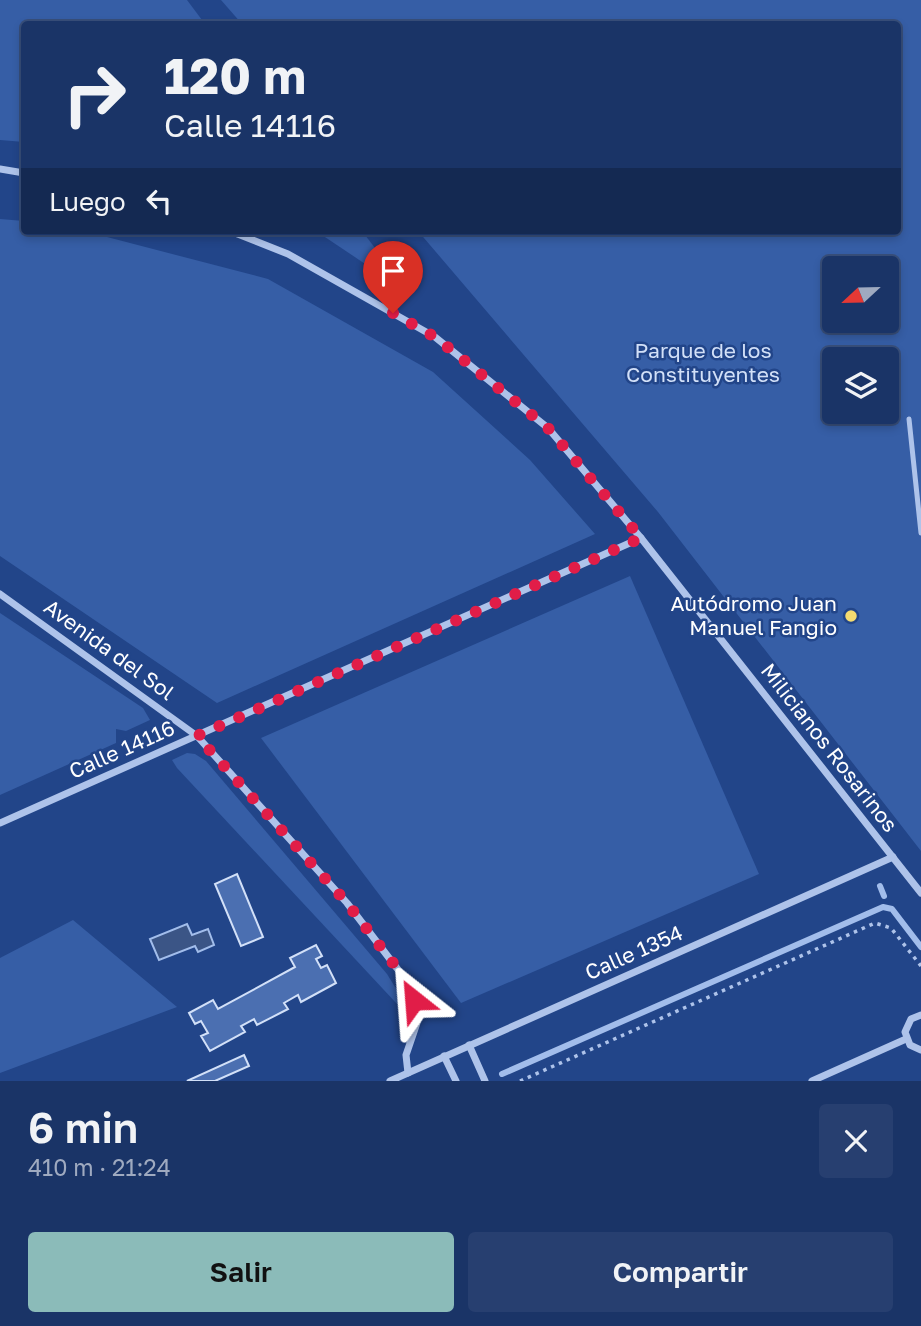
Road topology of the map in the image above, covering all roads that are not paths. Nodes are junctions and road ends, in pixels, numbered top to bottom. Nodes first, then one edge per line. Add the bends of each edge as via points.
1 (0, 169) edge
2 (21, 172) edge
3 (240, 235) edge
4 (909, 419) dead end
5 (921, 533) edge
6 (641, 538) junction
7 (0, 594) edge
8 (197, 736) junction
9 (0, 823) edge
10 (893, 857) junction
11 (921, 893) edge
12 (921, 1015) edge
13 (906, 1039) junction
14 (469, 1045) junction
15 (921, 1050) edge
16 (444, 1056) junction
17 (408, 1073) junction
18 (390, 1081) edge
19 (456, 1081) edge
20 (485, 1081) edge
21 (812, 1081) edge

1 - 2 street
3 - 6 street, Milicianos Rosarinos via 288,254 435,337 548,428
4 - 5 lane
6 - 8 street, Calle 14116
6 - 10 street, Milicianos Rosarinos
7 - 8 street, Avenida del Sol
8 - 9 street, Calle 14116
8 - 17 street, Avenida del Sol via 347,903 409,984 419,1017 407,1055
10 - 11 street, Milicianos Rosarinos
10 - 14 street, Calle 1354
12 - 13 street via 906,1025
13 - 15 street
13 - 21 street
14 - 16 street, Calle 1354
14 - 20 street
16 - 17 street, Calle 1354
16 - 19 street
17 - 18 street, Calle 1354

